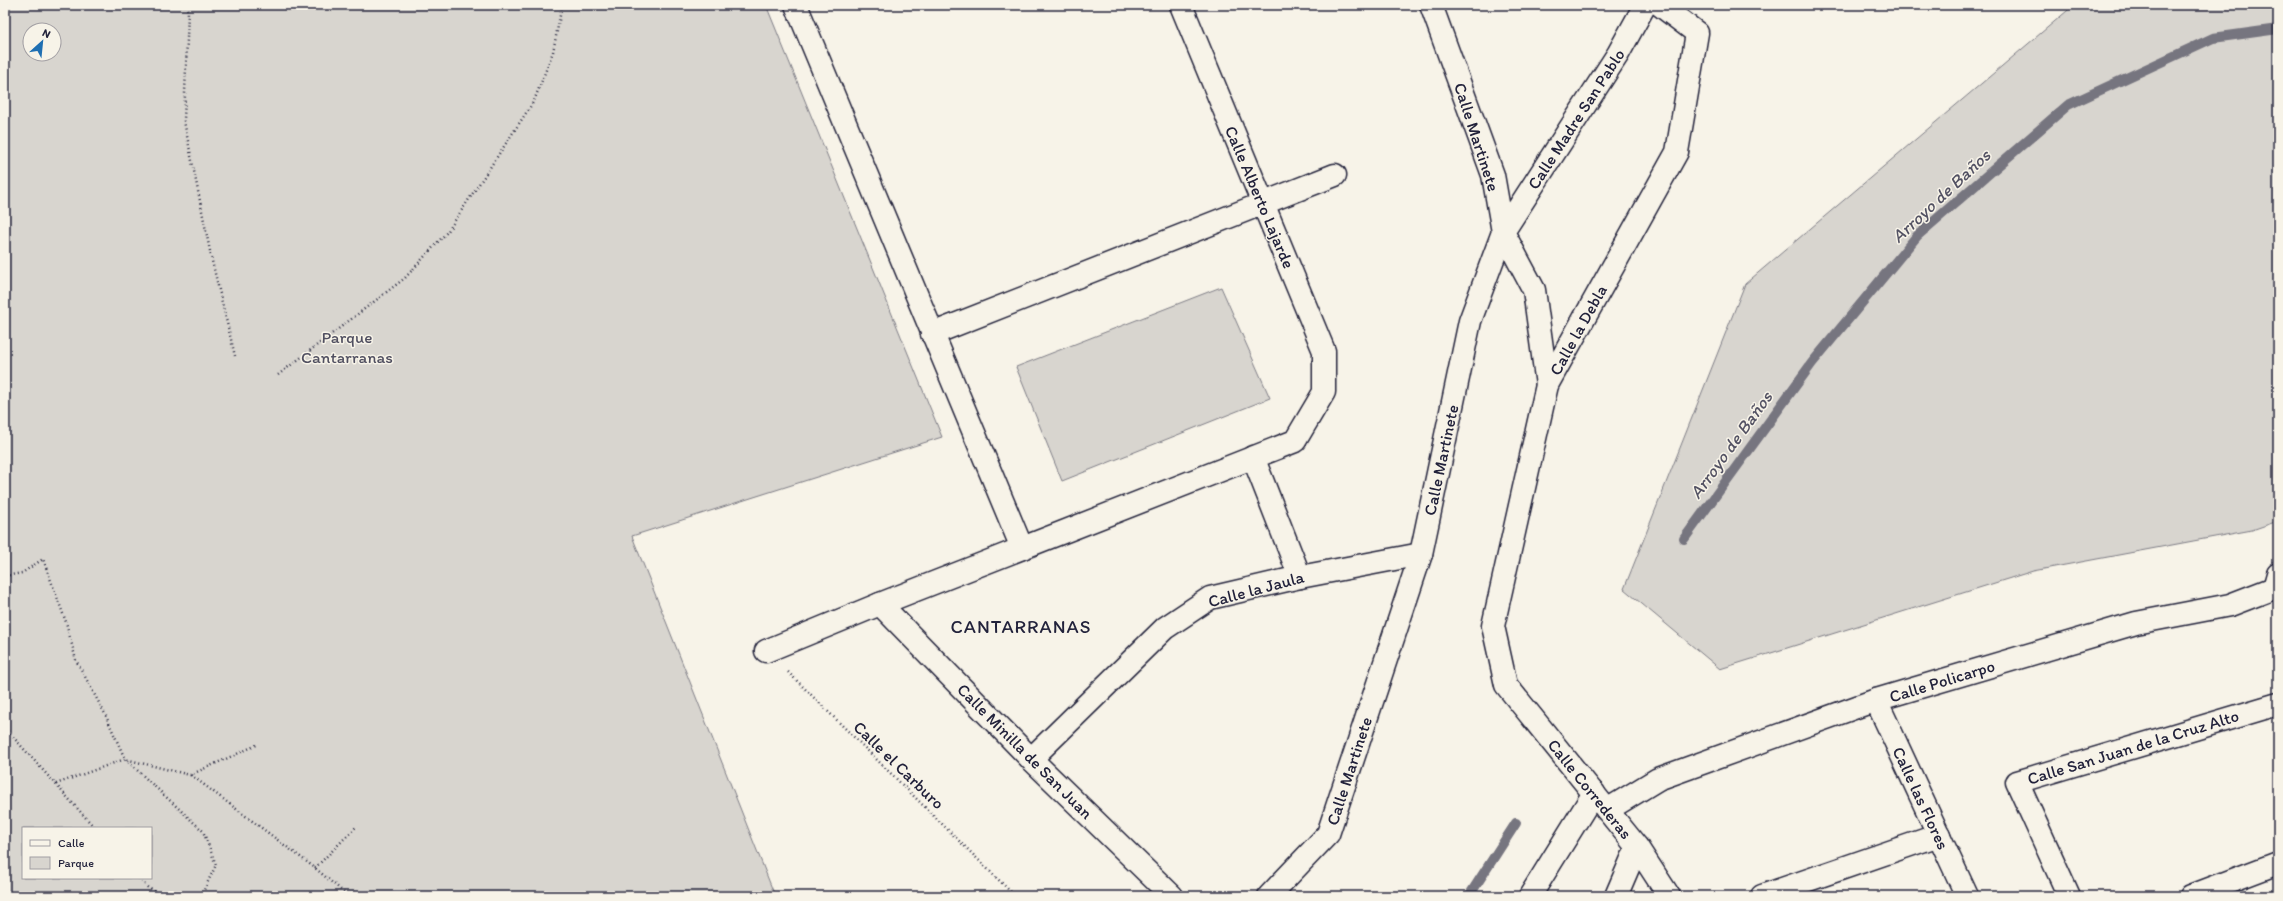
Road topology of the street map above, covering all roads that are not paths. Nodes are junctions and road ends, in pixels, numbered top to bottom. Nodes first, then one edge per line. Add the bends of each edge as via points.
1 (796, 5) edge
2 (1181, 5) edge
3 (1431, 5) edge
4 (1646, 5) edge
5 (1660, 5) edge
6 (1335, 176) dead end
7 (1262, 204) junction
8 (1503, 232) junction
9 (932, 334) junction
10 (1547, 385) junction
11 (1253, 457) junction
12 (1022, 548) junction
13 (1421, 554) junction
14 (2278, 574) edge
15 (1300, 577) junction
16 (880, 604) junction
17 (766, 651) road end
18 (1506, 685) joint
19 (1876, 700) junction
20 (2278, 704) edge
21 (1031, 759) junction
22 (1594, 793) junction
23 (1607, 810) junction
24 (1939, 835) junction
25 (1637, 847) junction
26 (2278, 864) edge
27 (1172, 896) edge
28 (1269, 896) edge
29 (1530, 896) edge
30 (1616, 896) edge
31 (1669, 896) edge
32 (1762, 896) edge
33 (1967, 896) edge
34 (2069, 896) edge
35 (2191, 896) edge

1 - 9 street
2 - 7 street, Calle Alberto Lajarde
3 - 8 street, Calle Martinete via 1493,175
4 - 8 street, Calle Madre San Pablo via 1618,54
5 - 10 street, Calle la Debla via 1697,33 1677,152
6 - 7 street
7 - 9 street
7 - 11 street, Calle Alberto Lajarde via 1324,351 1324,392 1295,441
8 - 10 street via 1534,290
8 - 13 street, Calle Martinete via 1470,322
9 - 12 street
10 - 18 street, Calle la Debla via 1493,626
11 - 12 street
11 - 15 street
12 - 16 street
13 - 15 street, Calle la Jaula
13 - 28 street, Calle Martinete via 1328,834
14 - 19 street, Calle Policarpo via 2274,588 2230,605 2136,623
15 - 21 street, Calle la Jaula via 1210,598 1184,615 1166,628
16 - 17 street
16 - 21 street, Calle Minilla de San Juan
18 - 22 street, Calle Correderas
19 - 23 street, Calle Policarpo via 1658,779
19 - 24 street, Calle las Flores
20 - 34 street, Calle San Juan de la Cruz Alto via 2017,782
21 - 27 street, Calle Minilla de San Juan
22 - 23 street, Calle Correderas
22 - 29 street
23 - 25 street, Calle Correderas
24 - 32 street
24 - 33 street, Calle las Flores
25 - 30 street
25 - 31 street, Calle Correderas
26 - 35 street

